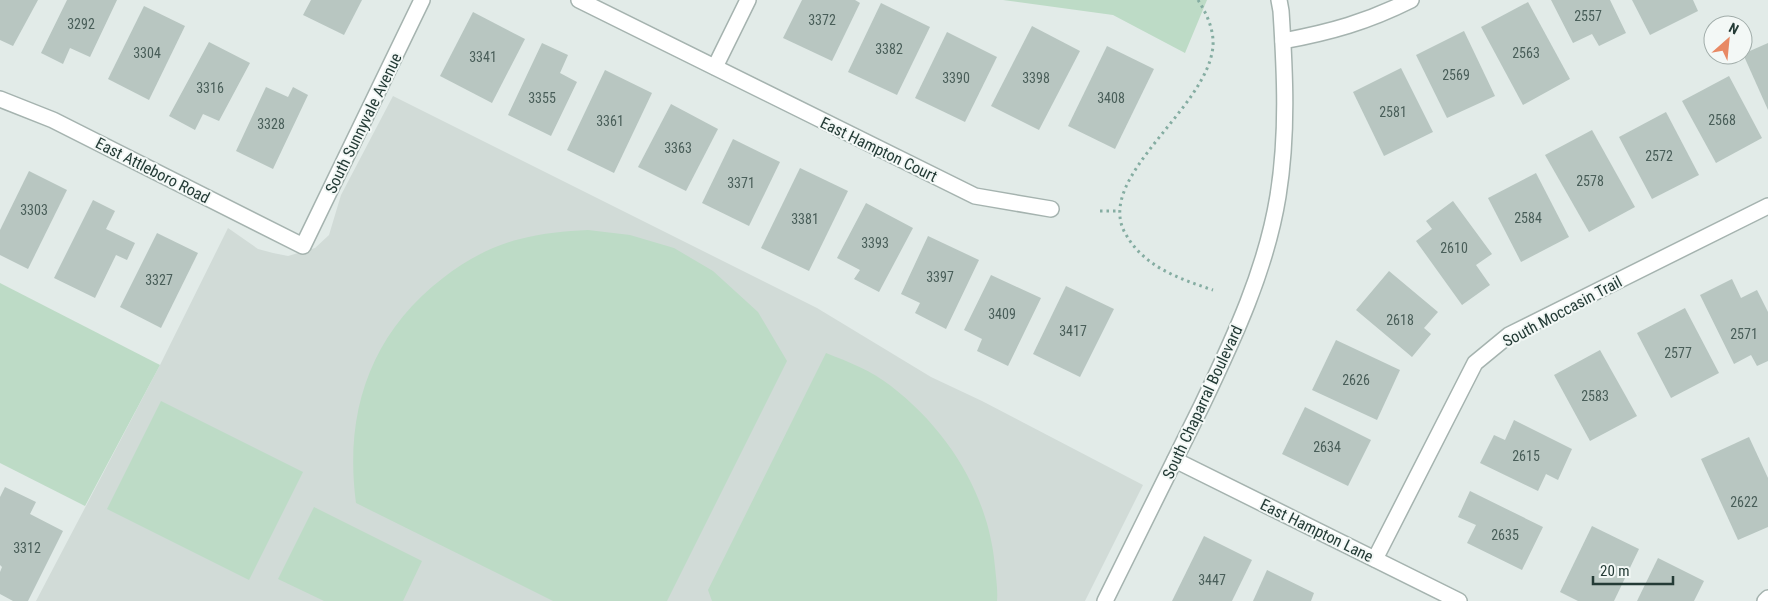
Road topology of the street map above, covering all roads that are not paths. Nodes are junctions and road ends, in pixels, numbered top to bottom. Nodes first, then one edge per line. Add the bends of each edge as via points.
1 (422, 0) edge
2 (579, 0) edge
3 (748, 0) edge
4 (1279, 0) edge
5 (1411, 0) edge
6 (1283, 41) junction
7 (715, 67) junction
8 (0, 99) edge
9 (1768, 206) edge
10 (1051, 209) dead end
11 (303, 246) joint
12 (1175, 460) junction
13 (1375, 559) junction
14 (1768, 598) edge
15 (1105, 601) edge
16 (1459, 601) edge
17 (1765, 601) edge

1 - 11 street, South Sunnyvale Avenue
2 - 7 street
3 - 7 street
4 - 6 street, South Chaparral Boulevard
5 - 6 street via 1362,22
6 - 12 street, South Chaparral Boulevard via 1286,94 1278,196 1266,250 1237,330
7 - 10 street, East Hampton Court via 975,196
8 - 11 street, East Attleboro Road via 53,120
9 - 13 street, South Moccasin Trail via 1509,335 1475,363
12 - 13 street, East Hampton Lane
12 - 15 street, South Chaparral Boulevard
13 - 16 street, East Hampton Lane
14 - 17 street

